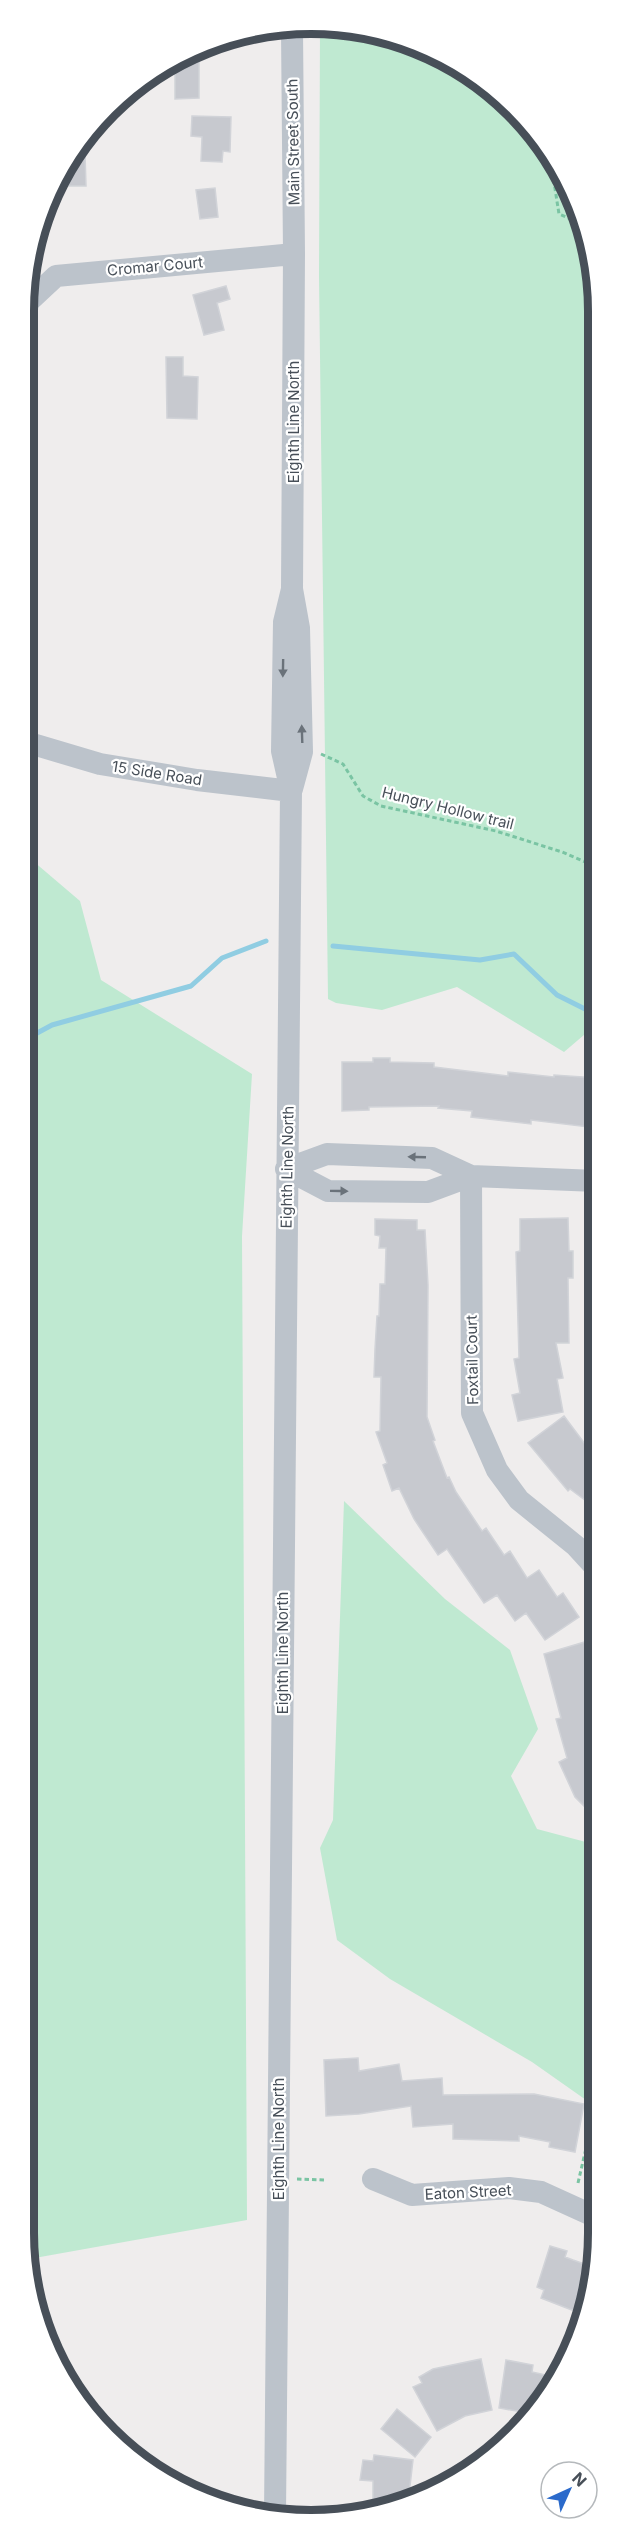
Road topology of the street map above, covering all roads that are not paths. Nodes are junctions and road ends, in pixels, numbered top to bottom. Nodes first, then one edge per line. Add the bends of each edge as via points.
1 (292, 35) edge
2 (294, 254) junction
3 (35, 296) edge
4 (34, 744) edge
5 (291, 791) junction
6 (286, 1169) junction
7 (471, 1176) junction
8 (588, 1181) edge
9 (588, 1559) edge
10 (373, 2179) dead end
11 (588, 2213) edge
12 (275, 2507) edge

1 - 2 street, Main Street South
2 - 3 street, Cromar Court via 56,276
2 - 5 street, Eighth Line North via 292,589 284,622 282,751
4 - 5 street, 15 Side Road via 100,764
5 - 6 street, Eighth Line North
7 -> 6 street via 432,1158 327,1154
6 -> 7 street via 328,1191 428,1192
6 - 12 street, Eighth Line North
7 - 8 street
7 - 9 street, Foxtail Court via 472,1413 496,1470 519,1500
10 - 11 street, Eaton Street via 412,2195 509,2188 541,2192

